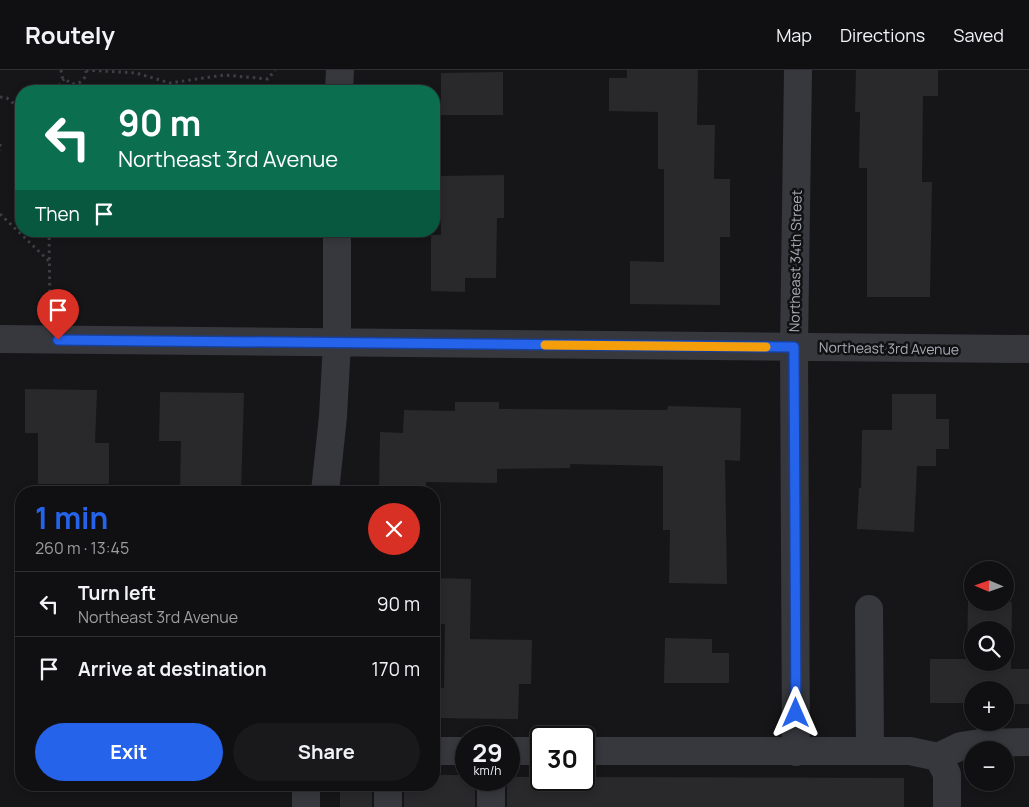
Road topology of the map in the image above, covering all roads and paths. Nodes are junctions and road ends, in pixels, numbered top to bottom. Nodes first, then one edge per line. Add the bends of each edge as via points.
1 (61, 70) edge
2 (86, 70) edge
3 (275, 70) edge
4 (340, 70) edge
5 (798, 70) edge
6 (64, 79) junction
7 (60, 85) edge
8 (339, 85) edge
9 (0, 97) edge
10 (15, 105) edge
11 (0, 144) edge
12 (0, 151) edge
13 (0, 214) edge
14 (15, 228) edge
15 (24, 237) edge
16 (50, 237) edge
17 (337, 237) edge
18 (50, 261) junction
19 (50, 313) dead end
20 (0, 339) edge
21 (337, 343) junction
22 (794, 347) junction
23 (1029, 349) edge
24 (326, 486) edge
25 (869, 609) dead end
26 (1029, 742) edge
27 (440, 751) edge
28 (455, 751) edge
29 (595, 751) edge
30 (870, 751) junction
31 (796, 752) junction
32 (943, 765) junction
33 (306, 791) edge
34 (388, 791) edge
35 (491, 791) edge
36 (306, 807) edge
37 (388, 807) edge
38 (491, 807) edge
39 (947, 807) edge

1 - 6 path
2 - 3 path via 136,73 170,83 224,75 268,79
2 - 6 path via 80,83 72,84
4 - 8 street
5 - 22 street, Northeast 34th Street
6 - 7 path
9 - 10 path
11 - 12 path
13 - 14 path
15 - 18 path
16 - 18 path
17 - 21 street
18 - 19 path
20 - 21 street, Northeast 3rd Avenue
21 - 22 street, Northeast 3rd Avenue
21 - 24 street
22 - 23 street, Northeast 3rd Avenue
22 - 31 street, Northeast 34th Street
25 - 30 street
26 - 32 street via 961,746
27 - 28 street
29 - 31 street
30 - 31 street
30 - 32 street via 910,751
32 - 39 street
33 - 36 street
34 - 37 street
35 - 38 street

